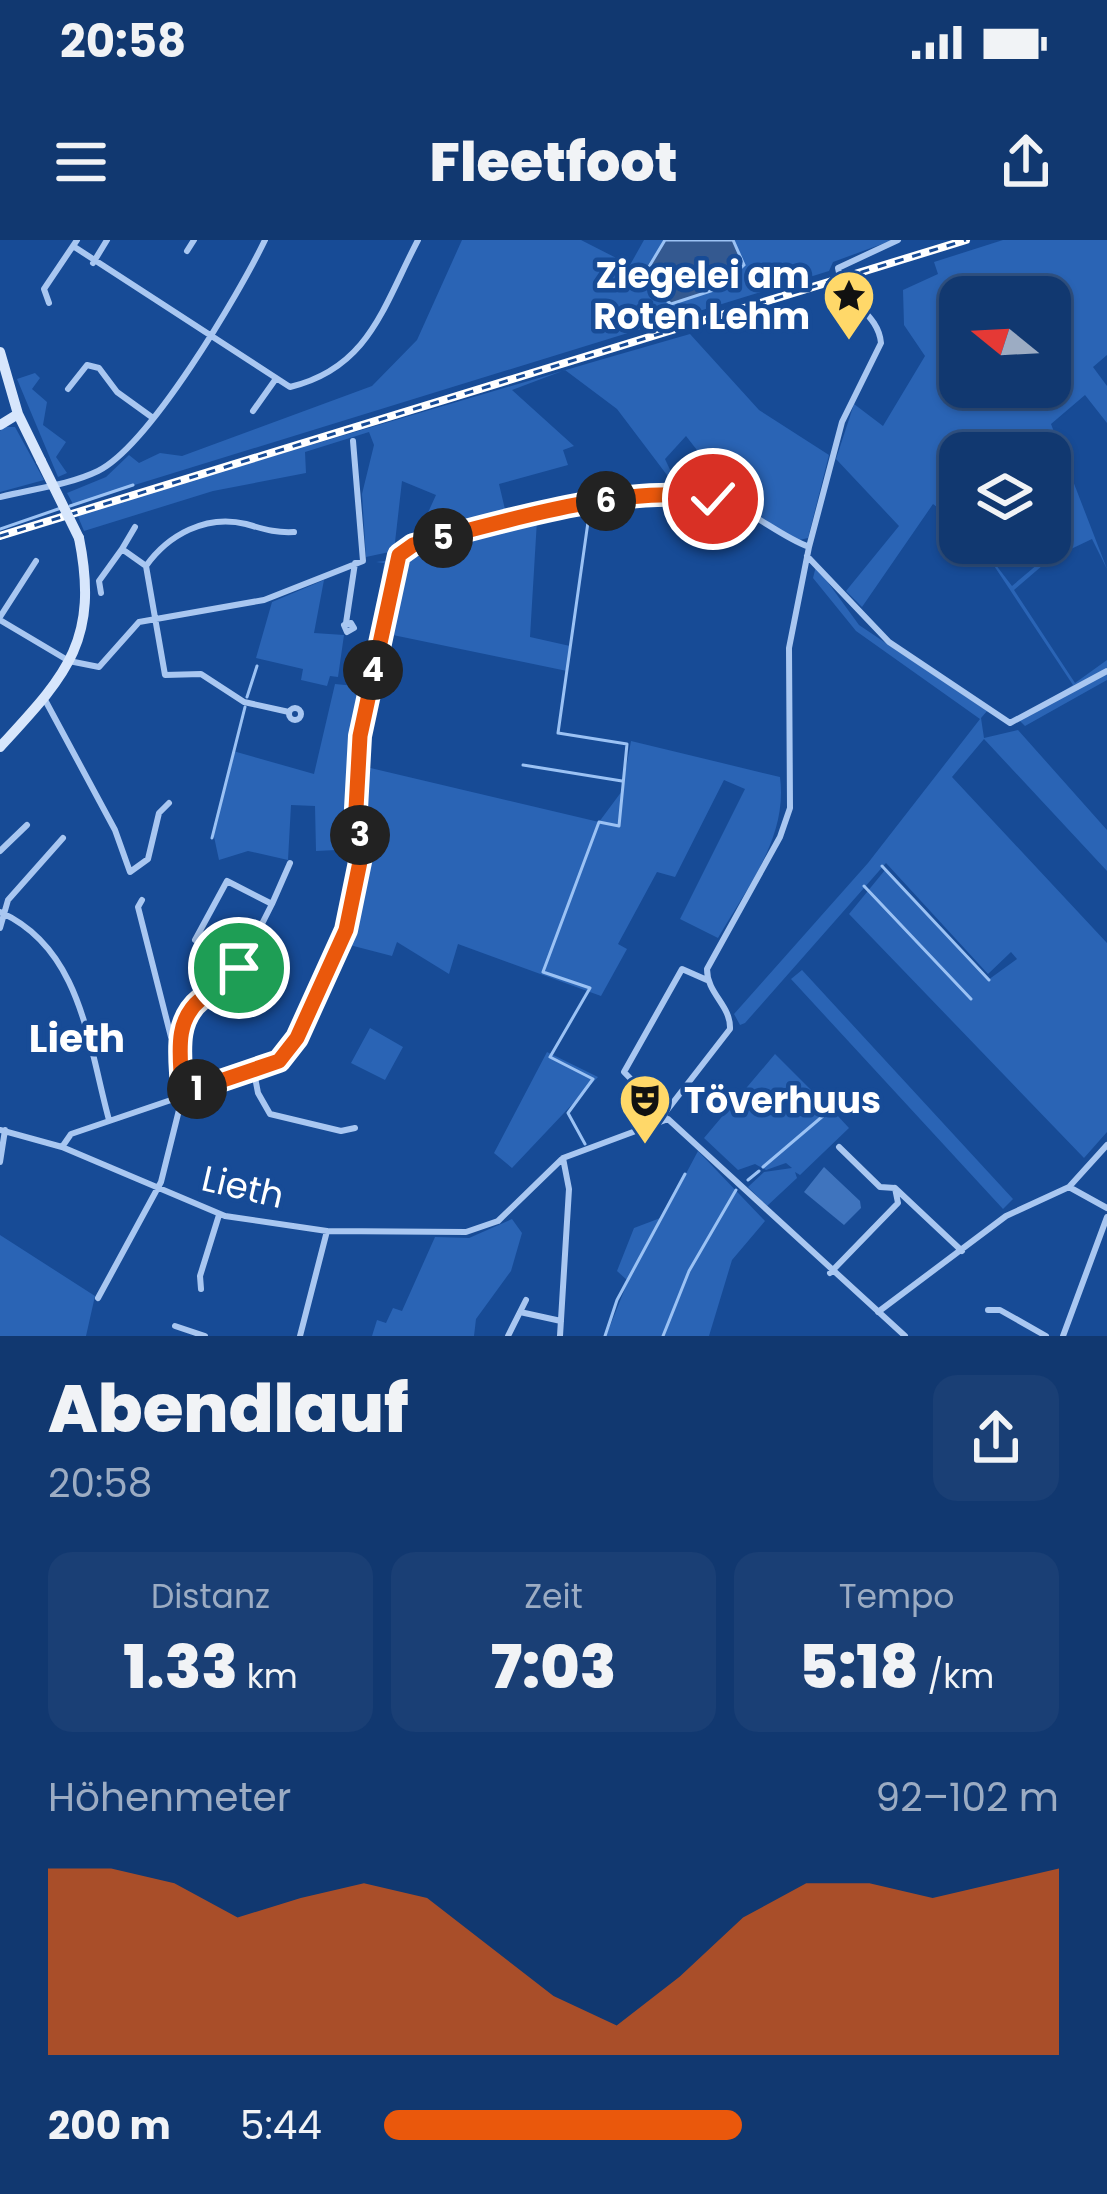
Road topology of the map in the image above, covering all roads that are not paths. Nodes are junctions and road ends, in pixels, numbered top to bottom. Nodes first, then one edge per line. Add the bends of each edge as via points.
1 (106, 240) edge
2 (194, 240) edge
3 (418, 240) edge
4 (898, 240) edge
5 (263, 241) edge
6 (75, 243) edge
7 (187, 251) dead end
8 (93, 263) junction
9 (49, 303) dead end
10 (208, 335) junction
11 (0, 352) edge
12 (275, 380) junction
13 (68, 389) dead end
14 (254, 411) dead end
15 (18, 414) junction
16 (153, 418) junction
17 (0, 425) edge
18 (352, 441) dead end
19 (0, 496) edge
20 (135, 527) dead end
21 (294, 532) dead end
22 (122, 549) junction
23 (808, 552) junction
24 (36, 561) dead end
25 (359, 562) junction
26 (146, 566) junction
27 (101, 592) dead end
28 (154, 616) junction
29 (0, 618) edge
30 (346, 623) dead end
31 (69, 661) junction
32 (1107, 671) edge
33 (45, 697) junction
34 (289, 712) dead end
35 (0, 747) edge
36 (169, 802) dead end
37 (27, 824) dead end
38 (63, 838) dead end
39 (0, 851) edge
40 (290, 863) dead end
41 (142, 900) dead end
42 (272, 904) junction
43 (2, 913) edge
44 (0, 928) edge
45 (239, 968) junction
46 (707, 980) junction
47 (180, 1038) junction
48 (254, 1072) junction
49 (182, 1094) junction
50 (663, 1116) junction
51 (109, 1120) junction
52 (356, 1128) dead end
53 (2, 1130) edge
54 (1107, 1144) edge
55 (62, 1147) junction
56 (839, 1147) dead end
57 (563, 1158) junction
58 (0, 1162) edge
59 (1069, 1186) junction
60 (895, 1188) junction
61 (157, 1190) junction
62 (1107, 1213) edge
63 (219, 1215) junction
64 (327, 1231) junction
65 (963, 1252) junction
66 (830, 1273) junction
67 (201, 1289) dead end
68 (98, 1298) dead end
69 (526, 1300) dead end
70 (988, 1310) dead end
71 (520, 1312) junction
72 (878, 1312) junction
73 (561, 1321) junction
74 (175, 1326) dead end
75 (205, 1336) edge
76 (300, 1336) edge
77 (508, 1336) edge
78 (560, 1336) edge
79 (905, 1336) edge
80 (1046, 1336) edge
81 (1064, 1336) edge

1 - 8 street
2 - 7 street
3 - 12 street via 350,362 290,387
4 - 23 street via 837,270 881,343 842,422
5 - 10 street
6 - 8 street
6 - 9 street via 44,289
8 - 10 street
10 - 12 street
10 - 16 street
11 - 15 street
12 - 14 street
13 - 16 street via 87,365 99,368
15 - 17 street
15 - 31 street, bridge via 79,538 85,615
16 - 19 street via 97,472
18 - 25 street
20 - 22 street
21 - 26 street via 207,525 167,538
22 - 26 street
22 - 27 street via 99,580
23 - 32 street via 889,642 1010,723
23 - 46 street via 789,648 790,808 710,959
23 - 48 street via 723,501 700,496 610,500 413,545 399,555 360,736 356,900 293,1045
24 - 29 street
25 - 28 street via 269,598
25 - 30 street
26 - 28 street
28 - 31 street via 131,627 106,664
28 - 34 street via 165,675 201,674 244,702
29 - 31 street
31 - 33 street
33 - 35 street
33 - 36 street via 96,787 130,872 148,859
37 - 39 street
38 - 43 street
40 - 42 street
41 - 47 street via 147,958 171,1037
42 - 45 street
42 - 45 street via 227,881 195,940
43 - 44 street
43 - 51 street via 63,965
45 - 47 street via 229,985 194,1006
46 - 50 street via 730,1029
46 - 50 street via 682,969 624,1072
47 - 49 street
48 - 49 street
48 - 52 street via 270,1114
49 - 51 street
49 - 61 street
50 - 57 street
50 - 66 street
51 - 55 street via 70,1135
53 - 55 street, Lieth
53 - 58 street
54 - 59 street
55 - 61 street, Lieth
56 - 60 street via 880,1186
57 - 64 street, Lieth via 486,1227
57 - 73 street via 569,1189
59 - 62 street
59 - 65 street via 1023,1205
60 - 65 street
60 - 66 street via 898,1203
61 - 63 street, Lieth
61 - 68 street
62 - 81 street
63 - 64 street, Lieth
63 - 67 street
64 - 76 street
65 - 72 street
66 - 72 street
69 - 71 street
70 - 80 street
71 - 73 street
71 - 77 street
72 - 79 street
73 - 78 street
74 - 75 street

